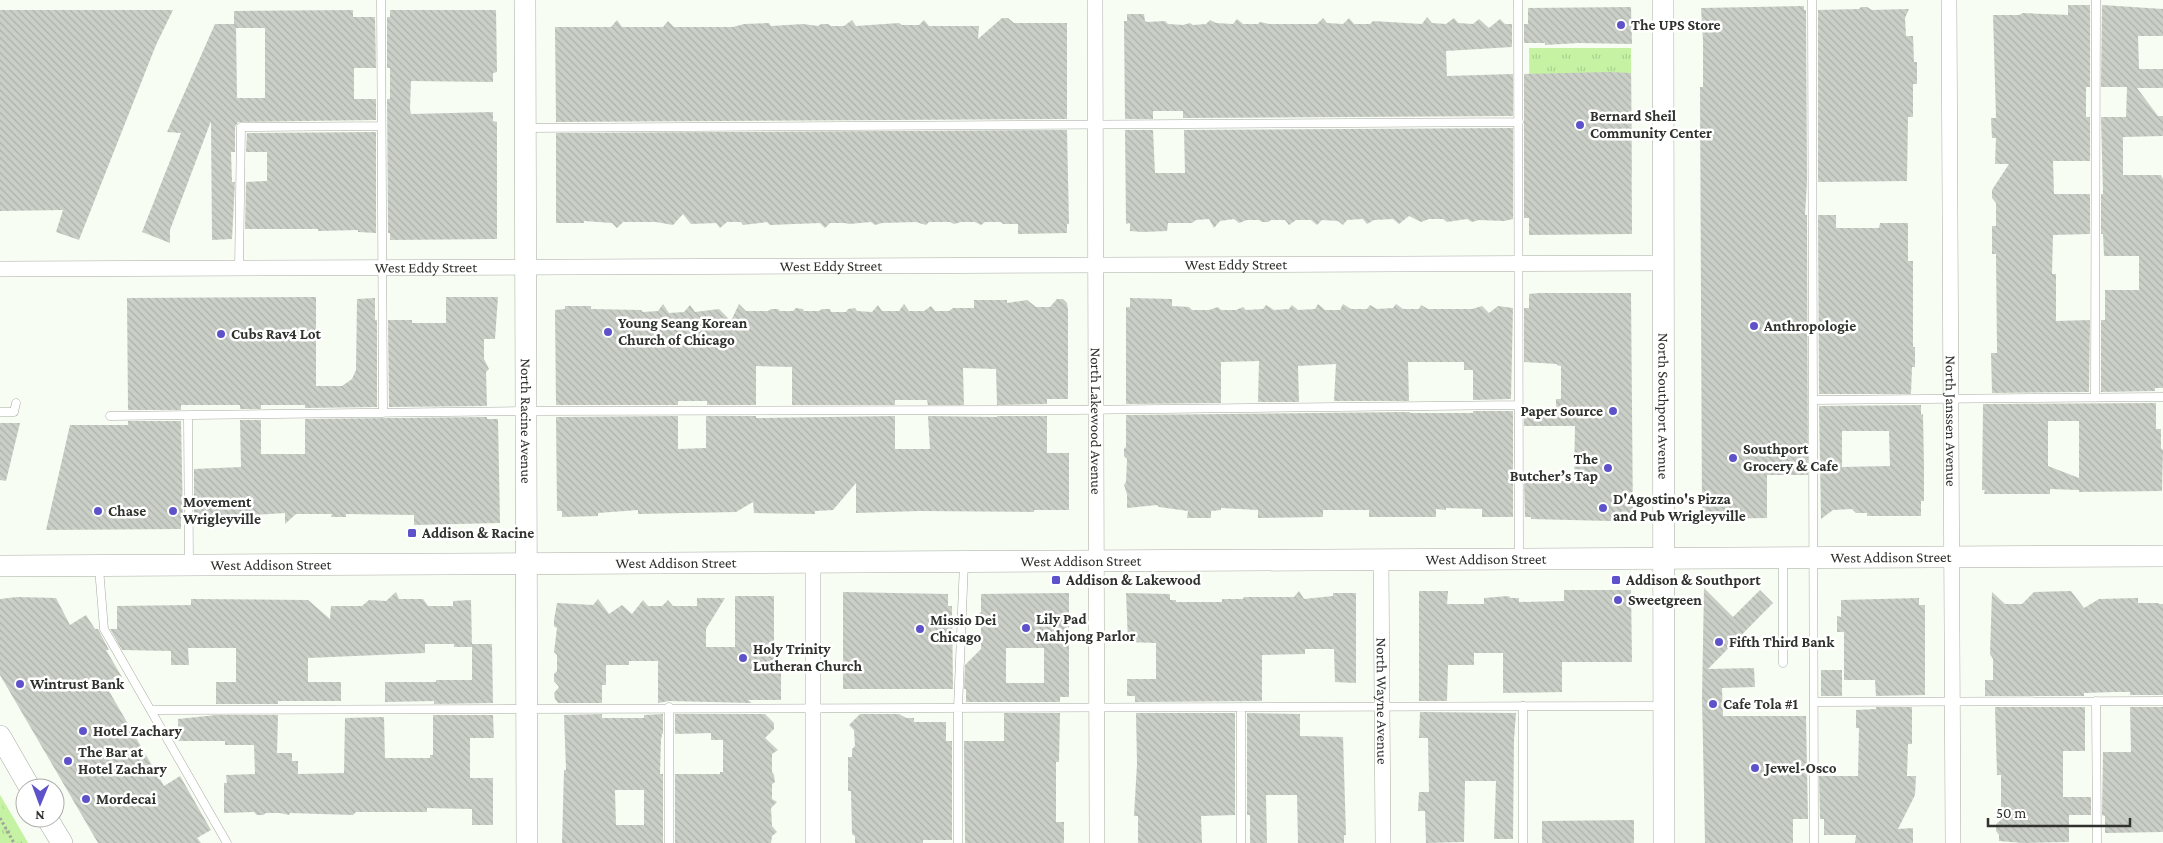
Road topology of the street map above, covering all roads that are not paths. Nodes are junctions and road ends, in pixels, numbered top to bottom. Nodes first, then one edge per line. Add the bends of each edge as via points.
1 (381, 0) edge
2 (525, 0) edge
3 (1095, 0) edge
4 (1518, 0) edge
5 (1663, 0) edge
6 (1812, 0) edge
7 (1949, 0) edge
8 (2096, 0) edge
9 (1519, 122) junction
10 (1096, 125) junction
11 (381, 126) junction
12 (526, 128) junction
13 (1663, 263) junction
14 (1519, 264) junction
15 (1096, 265) junction
16 (526, 267) junction
17 (239, 268) junction
18 (382, 268) junction
19 (0, 269) edge
20 (2163, 397) edge
21 (2095, 398) junction
22 (1952, 399) junction
23 (1813, 400) junction
24 (16, 403) dead end
25 (1519, 405) junction
26 (1096, 410) junction
27 (526, 411) junction
28 (0, 412) edge
29 (382, 413) junction
30 (110, 416) dead end
31 (188, 416) junction
32 (2163, 556) edge
33 (1952, 557) junction
34 (1663, 558) junction
35 (1784, 558) junction
36 (1814, 558) junction
37 (1381, 559) junction
38 (1520, 559) junction
39 (1096, 560) junction
40 (814, 561) junction
41 (964, 561) junction
42 (527, 562) junction
43 (189, 564) junction
44 (99, 565) junction
45 (0, 566) edge
46 (1783, 664) dead end
47 (2096, 701) junction
48 (2163, 701) edge
49 (1814, 702) junction
50 (1953, 702) junction
51 (1382, 706) junction
52 (1523, 706) junction
53 (1664, 706) junction
54 (669, 707) junction
55 (1241, 707) junction
56 (813, 708) junction
57 (958, 708) junction
58 (1097, 708) junction
59 (151, 710) junction
60 (527, 710) junction
61 (0, 736) edge
62 (24, 778) edge
63 (53, 828) edge
64 (62, 843) edge
65 (227, 843) edge
66 (527, 843) edge
67 (669, 843) edge
68 (813, 843) edge
69 (958, 843) edge
70 (1097, 843) edge
71 (1241, 843) edge
72 (1382, 843) edge
73 (1523, 843) edge
74 (1664, 843) edge
75 (1814, 843) edge
76 (1953, 843) edge
77 (2097, 843) edge

1 - 11 lane
2 - 12 street, North Racine Avenue
3 - 10 street, North Lakewood Avenue
4 - 9 lane
5 - 13 street, North Southport Avenue
6 - 23 lane
7 - 22 street, North Janssen Avenue
8 - 21 lane
9 - 10 lane
9 - 14 lane
10 - 12 lane
10 - 15 street, North Lakewood Avenue
11 - 17 lane via 240,127
11 - 18 lane
12 - 16 street, North Racine Avenue
13 - 14 street, West Eddy Street
13 - 34 street, North Southport Avenue
14 - 15 street, West Eddy Street
14 - 25 lane
15 - 16 street, West Eddy Street
15 - 26 street, North Lakewood Avenue
16 - 18 street, West Eddy Street
16 - 27 street, North Racine Avenue
17 - 18 street, West Eddy Street
17 - 19 street, West Eddy Street
18 - 29 lane
20 - 21 lane
21 - 22 lane
22 - 23 lane
22 - 33 street, North Janssen Avenue
23 - 36 lane
24 - 28 lane via 14,412
25 - 26 lane
25 - 38 lane
26 - 27 lane
26 - 39 street, North Lakewood Avenue
27 - 29 lane
27 - 42 street, North Racine Avenue
29 - 31 lane
30 - 31 lane
31 - 43 lane
32 - 33 street, West Addison Street
33 - 36 street, West Addison Street
33 - 50 street, North Janssen Avenue
34 - 35 street, West Addison Street
34 - 38 street, West Addison Street
34 - 53 street, North Southport Avenue
35 - 36 street, West Addison Street
35 - 46 lane
36 - 49 lane
37 - 38 street, West Addison Street
37 - 39 street, West Addison Street
37 - 51 street, North Wayne Avenue
39 - 41 street, West Addison Street
39 - 58 street, North Lakewood Avenue
40 - 41 street, West Addison Street
40 - 42 street, West Addison Street
40 - 56 street
41 - 57 lane
42 - 43 street, West Addison Street
42 - 60 street, North Racine Avenue
43 - 44 street, West Addison Street
44 - 45 street, West Addison Street
44 - 59 lane via 104,629
47 - 48 lane
47 - 50 lane
47 - 77 lane
49 - 50 lane
49 - 75 lane
50 - 76 street, North Janssen Avenue
51 - 52 lane
51 - 55 lane
51 - 72 street, North Wayne Avenue
52 - 53 lane
52 - 73 lane
53 - 74 street, North Southport Avenue
54 - 56 lane
54 - 60 lane
54 - 67 lane
55 - 58 lane
55 - 71 lane
56 - 57 lane
56 - 68 street
57 - 58 lane
57 - 69 lane
58 - 70 street, North Lakewood Avenue
59 - 60 lane
59 - 65 lane
60 - 66 street, North Racine Avenue
61 - 62 street
63 - 64 street

